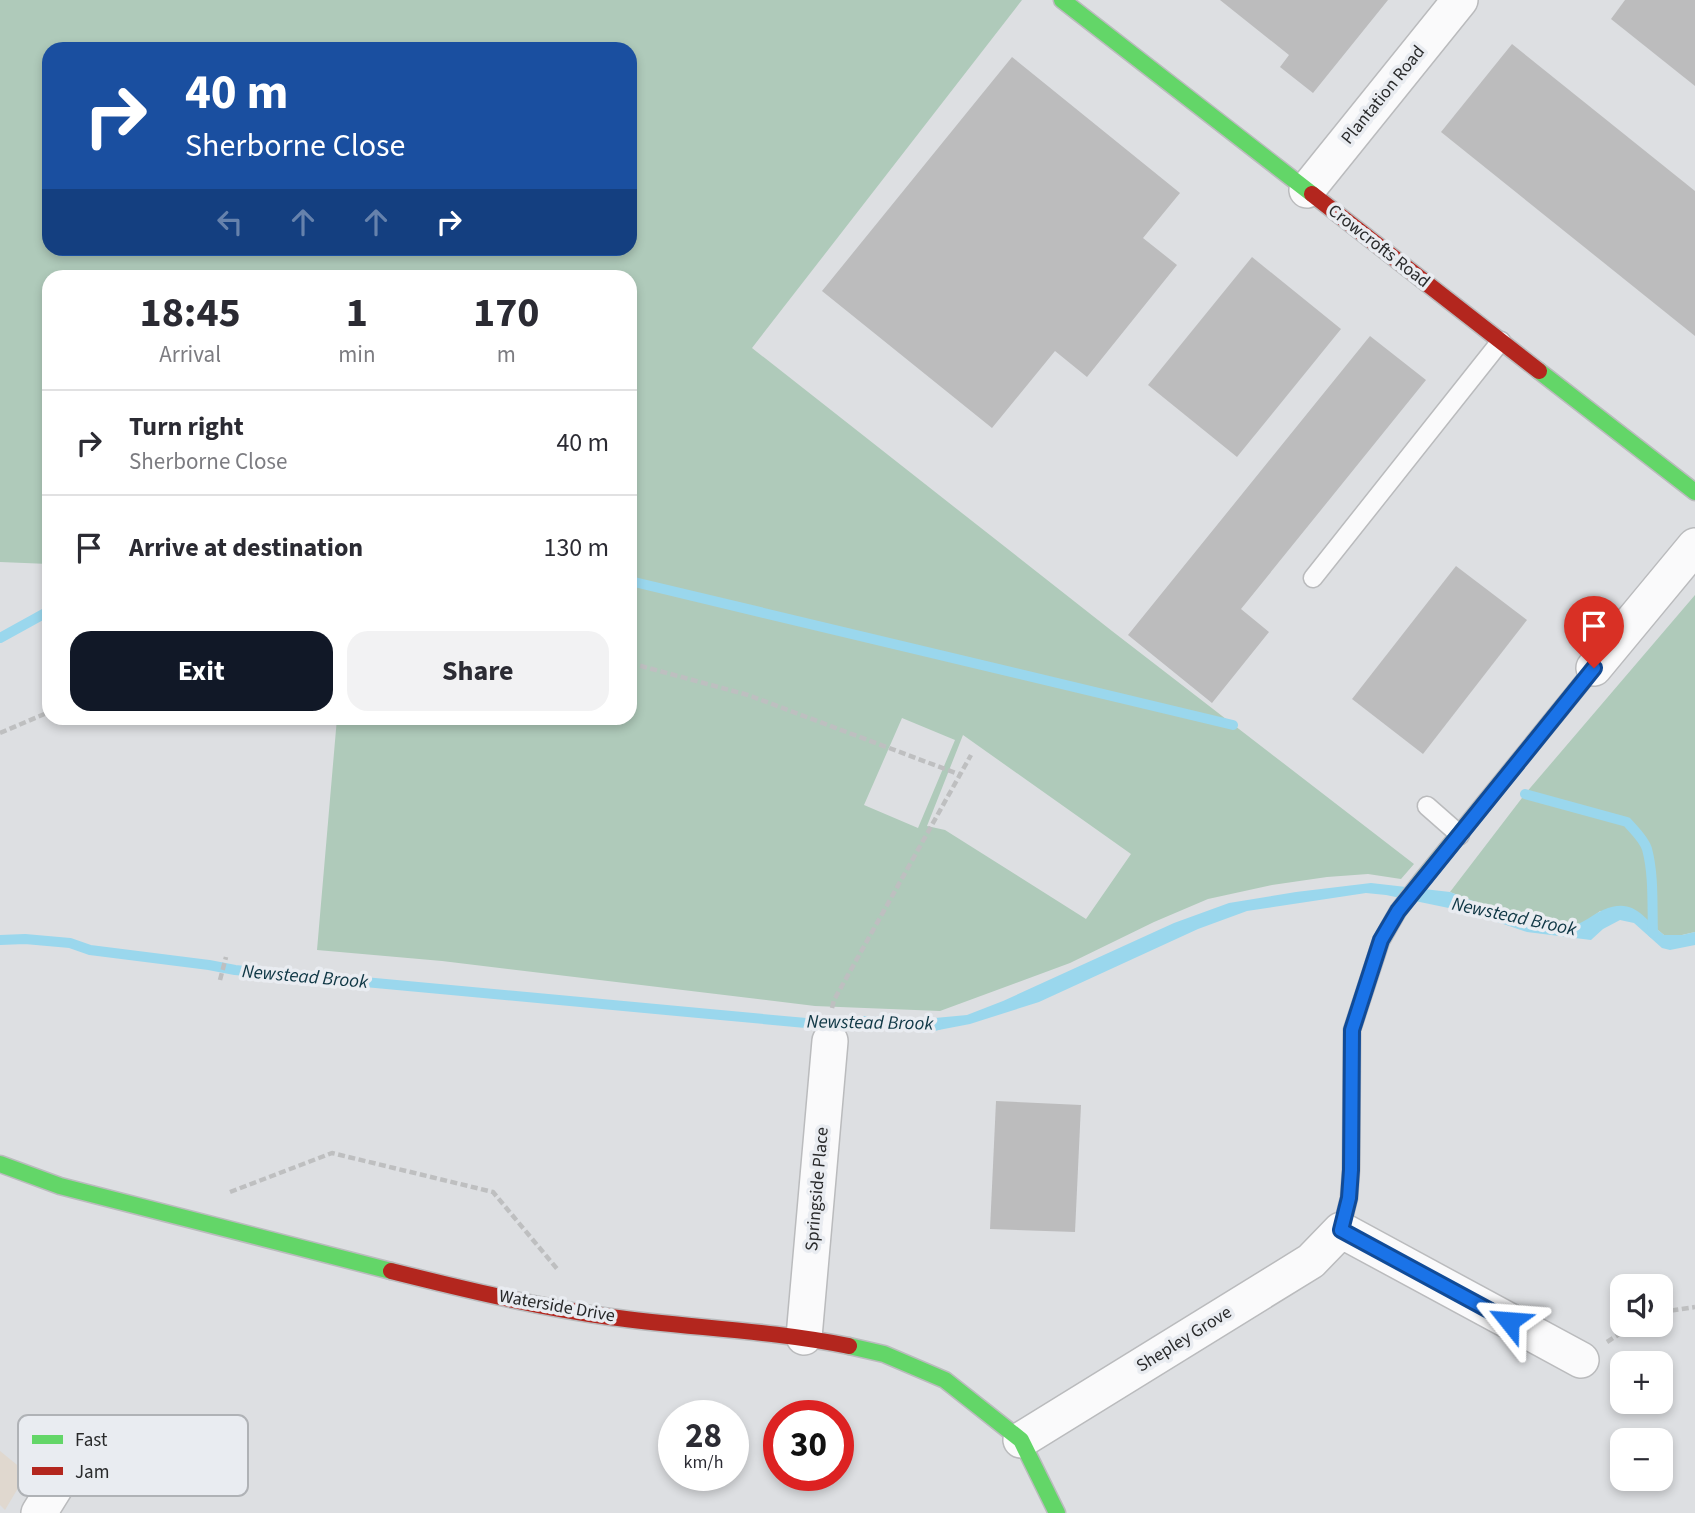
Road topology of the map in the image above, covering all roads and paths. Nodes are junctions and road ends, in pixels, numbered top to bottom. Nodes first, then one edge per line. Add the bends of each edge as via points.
1 (1062, 0) edge
2 (1460, 0) edge
3 (1307, 190) junction
4 (1501, 341) junction
5 (1695, 492) edge
6 (1695, 546) edge
7 (1313, 578) dead end
8 (1600, 662) joint
9 (637, 665) edge
10 (42, 715) edge
11 (0, 733) edge
12 (971, 755) dead end
13 (961, 775) junction
14 (1427, 806) dead end
15 (1460, 835) junction
16 (226, 957) dead end
17 (220, 980) dead end
18 (832, 1006) dead end
19 (830, 1041) dead end
20 (0, 1164) edge
21 (220, 1196) dead end
22 (1341, 1230) junction
23 (561, 1273) dead end
24 (1695, 1307) edge
25 (1673, 1310) edge
26 (804, 1337) junction
27 (1580, 1360) dead end
28 (1021, 1440) junction
29 (50, 1496) edge
30 (39, 1513) edge
31 (1057, 1513) edge

1 - 3 street, Crowcrofts Road
2 - 3 street, Plantation Road
3 - 4 street, Crowcrofts Road
4 - 5 street, Crowcrofts Road
4 - 7 lane
6 - 8 street
8 - 15 street
9 - 13 path via 748,695
10 - 11 path
12 - 13 path
13 - 18 path
14 - 15 lane
15 - 22 street via 1398,911 1381,940 1352,1030 1351,1170
16 - 17 path
19 - 26 street, Springside Place
20 - 26 street, Waterside Drive via 72,1189 465,1290 609,1317
21 - 23 path via 332,1153 492,1192
22 - 27 street
22 - 28 street, Shepley Grove via 1311,1261
24 - 25 path
26 - 28 street, Waterside Drive via 884,1354 945,1380
28 - 31 street, Waterside Drive
29 - 30 street

